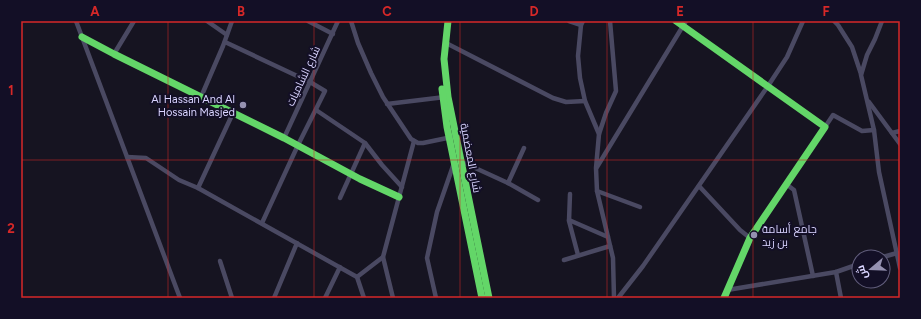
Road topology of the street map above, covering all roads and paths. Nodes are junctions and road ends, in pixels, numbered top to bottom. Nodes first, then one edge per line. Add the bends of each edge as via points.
1 (76, 21) edge
2 (127, 21) edge
3 (134, 21) edge
4 (207, 21) edge
5 (232, 21) edge
6 (308, 21) edge
7 (338, 21) edge
8 (351, 21) edge
9 (447, 21) edge
10 (569, 21) edge
11 (610, 21) edge
12 (676, 21) edge
13 (803, 21) edge
14 (834, 21) edge
15 (882, 21) edge
16 (582, 23) edge
17 (685, 23) edge
18 (130, 27) junction
19 (333, 34) junction
20 (227, 35) junction
21 (82, 37) junction
22 (225, 42) junction
23 (446, 43) junction
24 (114, 54) junction
25 (861, 75) junction
26 (310, 82) junction
27 (768, 86) junction
28 (201, 97) junction
29 (445, 97) junction
30 (867, 100) junction
31 (585, 101) junction
32 (387, 104) junction
33 (316, 110) junction
34 (233, 113) junction
35 (825, 127) junction
36 (874, 130) junction
37 (900, 131) edge
38 (892, 133) junction
39 (599, 134) junction
40 (452, 136) junction
41 (284, 138) junction
42 (414, 141) junction
43 (365, 143) junction
44 (900, 144) edge
45 (298, 145) junction
46 (524, 148) dead end
47 (127, 157) junction
48 (457, 161) junction
49 (596, 168) junction
50 (351, 174) junction
51 (508, 183) junction
52 (786, 184) junction
53 (402, 186) junction
54 (699, 186) junction
55 (198, 188) junction
56 (598, 191) junction
57 (570, 194) dead end
58 (399, 197) junction
59 (340, 198) dead end
60 (538, 200) dead end
61 (640, 207) dead end
62 (568, 220) junction
63 (262, 223) junction
64 (608, 237) junction
65 (750, 238) junction
66 (297, 243) junction
67 (610, 246) junction
68 (897, 253) junction
69 (578, 255) junction
70 (891, 255) edge
71 (383, 257) junction
72 (564, 260) dead end
73 (220, 262) dead end
74 (340, 267) junction
75 (851, 267) edge
76 (900, 268) edge
77 (836, 272) junction
78 (357, 276) junction
79 (813, 276) junction
80 (727, 290) junction
81 (180, 298) edge
82 (232, 298) edge
83 (274, 298) edge
84 (325, 298) edge
85 (364, 298) edge
86 (394, 298) edge
87 (436, 298) edge
88 (482, 298) edge
89 (489, 298) edge
90 (614, 298) edge
91 (618, 298) edge
92 (724, 298) edge
93 (841, 298) edge

1 - 21 street
2 - 18 street
3 - 18 street
4 - 20 street
5 - 20 street
6 - 19 street
7 - 19 street, شارع الشاميات
8 - 32 street via 374,81
9 - 23 street, شارع المعضمية
9 - 29 street, شارع المعضمية via 442,59
10 - 16 street
11 - 39 street via 616,91
12 - 17 street
13 - 27 street via 787,57
14 - 25 street via 852,47
15 - 25 street
16 - 31 street via 578,56
17 - 27 street
17 - 49 street
18 - 24 street
19 - 26 street, شارع الشاميات
20 - 22 street
21 - 24 street
21 - 47 street
22 - 26 street
22 - 28 street
23 - 29 street, شارع المعضمية
23 - 31 street via 553,98 566,102
24 - 28 street
25 - 30 street
26 - 33 street via 326,91
26 - 41 street, شارع الشاميات
27 - 35 street
27 - 54 street
28 - 34 street
29 - 32 street
29 - 40 street, شارع المعضمية
30 - 36 street
30 - 38 street
31 - 39 street
32 - 42 street
33 - 43 street
33 - 45 street
34 - 41 street
34 - 55 street
35 - 36 street via 833,116 862,131
35 - 52 street
36 - 68 street via 879,172
37 - 38 street
38 - 44 street
39 - 49 street
40 - 42 street via 423,143
40 - 48 street, شارع المعضمية
41 - 45 street
42 - 53 street
43 - 50 street
43 - 53 street
45 - 50 street
45 - 63 street
46 - 51 street
47 - 55 street via 146,158 179,180
47 - 81 street
48 - 51 street
48 - 87 street via 437,212 427,258
48 - 88 street, شارع المعضمية
48 - 89 street, شارع المعضمية
49 - 56 street
50 - 58 street
50 - 59 street
51 - 60 street
52 - 65 street
52 - 79 street via 794,190
53 - 58 street
54 - 65 street
54 - 91 street
55 - 63 street
56 - 61 street
56 - 64 street
57 - 62 street
58 - 71 street
62 - 64 street
62 - 69 street
63 - 66 street
64 - 67 street
65 - 80 street
66 - 74 street
66 - 83 street
67 - 69 street
67 - 90 street via 613,258
68 - 70 street
68 - 76 street
69 - 72 street
71 - 78 street
71 - 86 street
73 - 82 street
74 - 78 street
74 - 84 street
75 - 77 street
77 - 79 street
77 - 93 street
78 - 85 street
79 - 80 street
80 - 92 street

